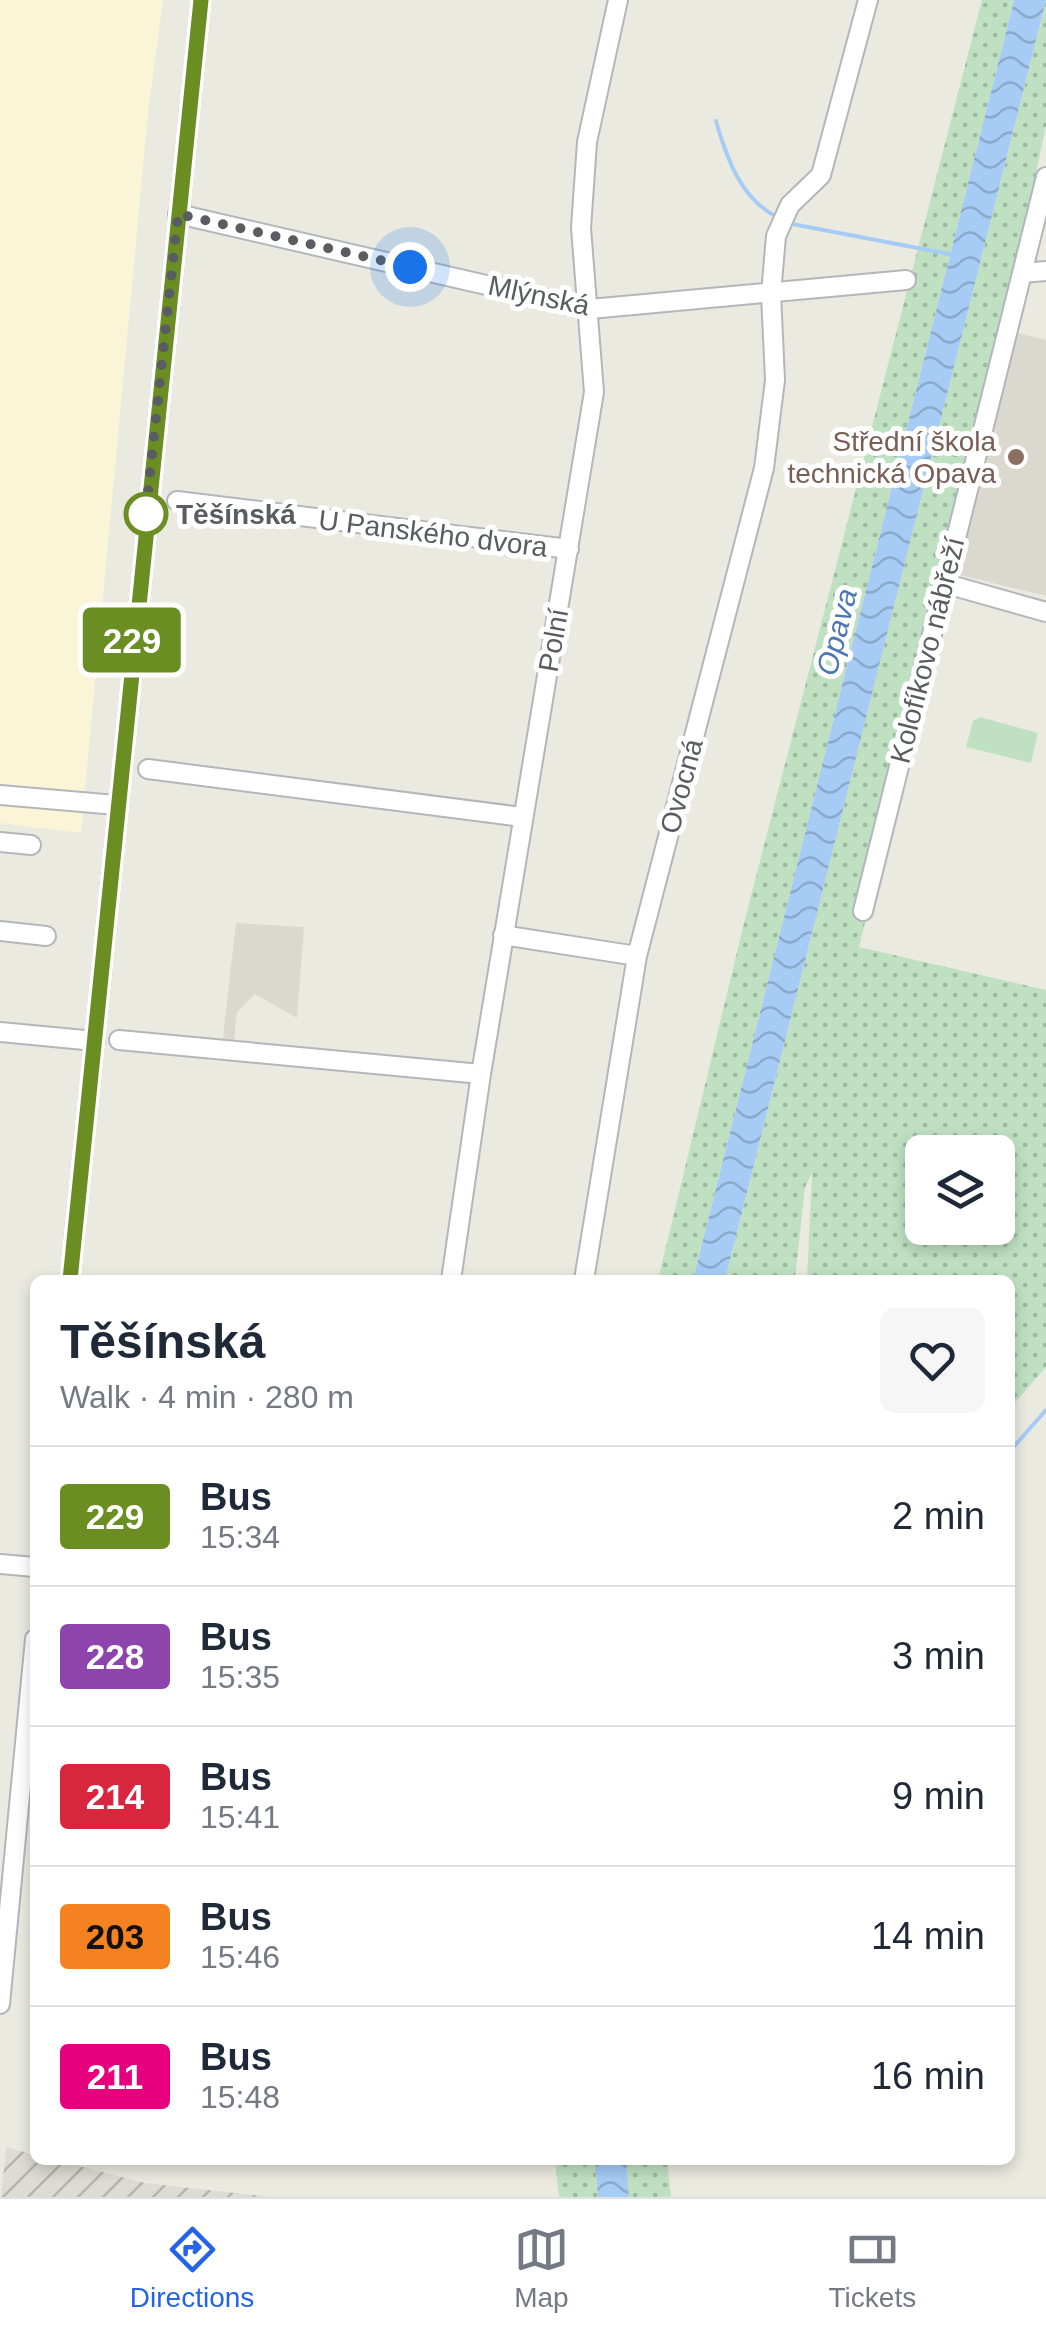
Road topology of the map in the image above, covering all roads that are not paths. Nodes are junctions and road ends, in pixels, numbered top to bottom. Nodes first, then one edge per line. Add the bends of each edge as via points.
1 (200, 0) edge
2 (618, 0) edge
3 (868, 0) edge
4 (1046, 177) edge
5 (178, 214) junction
6 (1046, 271) edge
7 (1022, 273) junction
8 (906, 280) dead end
9 (770, 294) junction
10 (590, 309) junction
11 (177, 501) dead end
12 (569, 550) junction
13 (943, 583) junction
14 (1046, 612) edge
15 (148, 769) dead end
16 (0, 795) edge
17 (116, 805) junction
18 (522, 817) junction
19 (0, 842) edge
20 (31, 846) dead end
21 (863, 911) dead end
22 (0, 931) edge
23 (503, 934) junction
24 (46, 936) dead end
25 (637, 956) junction
26 (0, 1032) edge
27 (119, 1040) dead end
28 (95, 1041) junction
29 (480, 1074) junction
30 (71, 1275) edge
31 (452, 1275) edge
32 (585, 1275) edge
33 (0, 1564) edge
34 (30, 1567) edge
35 (30, 1691) edge
36 (0, 2004) edge

1 - 5 street
2 - 10 street, Polní via 588,142 580,228
3 - 9 street, Ovocná via 821,175 790,205 776,236
4 - 7 street, Kolofíkovo nábřeží
5 - 10 street, Mlýnská
5 - 17 street
6 - 7 street
7 - 13 street, Kolofíkovo nábřeží
8 - 9 street, Mlýnská
9 - 10 street, Mlýnská
9 - 25 street, Ovocná via 775,380 764,468
10 - 12 street, Polní via 594,392
11 - 12 street, U Panského dvora
12 - 18 street, Polní
13 - 14 street
13 - 21 street, Kolofíkovo nábřeží
15 - 18 street
16 - 17 street
17 - 28 street
18 - 23 street, Polní
19 - 20 street
22 - 24 street
23 - 25 street
23 - 29 street, Polní
25 - 32 street, Ovocná
26 - 28 street
27 - 29 street
28 - 30 street
29 - 31 street, Polní
33 - 34 street
35 - 36 street

